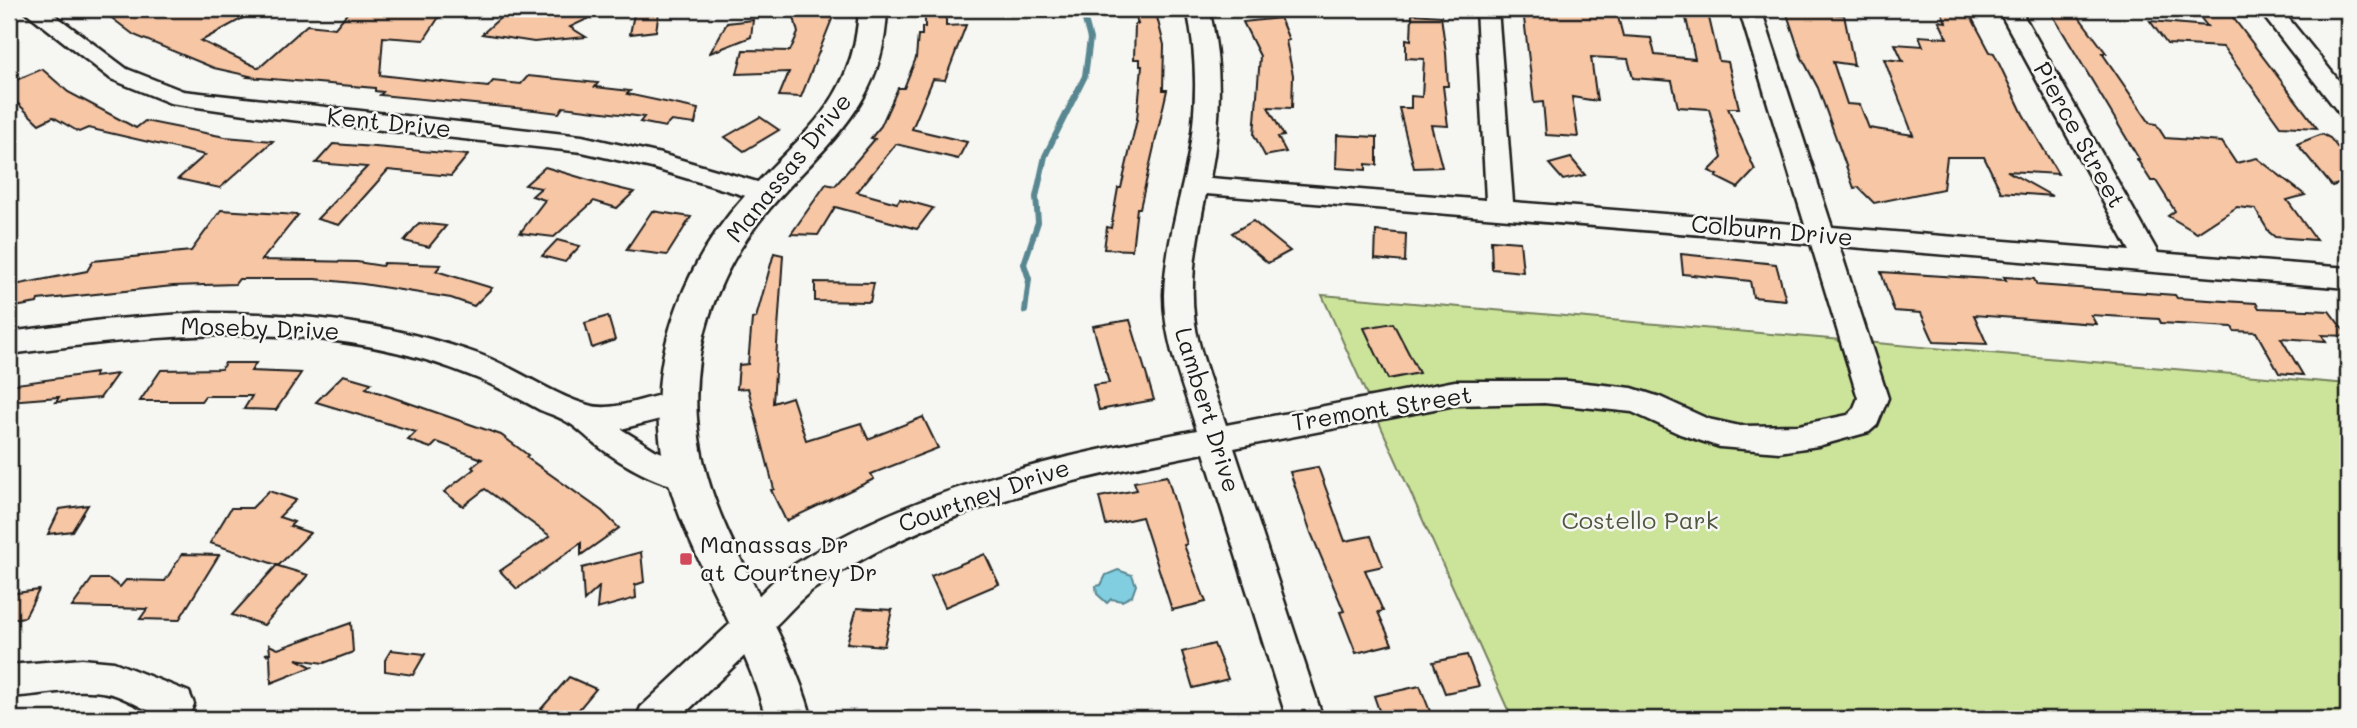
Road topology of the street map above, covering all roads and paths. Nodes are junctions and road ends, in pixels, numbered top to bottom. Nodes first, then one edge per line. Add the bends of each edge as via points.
1 (33, 9) edge
2 (873, 9) edge
3 (1198, 9) edge
4 (1487, 9) edge
5 (1750, 9) edge
6 (2008, 9) edge
7 (2269, 9) edge
8 (2348, 108) edge
9 (1195, 185) junction
10 (766, 193) junction
11 (1500, 209) junction
12 (1821, 235) junction
13 (2149, 261) junction
14 (2348, 278) edge
15 (9, 344) edge
16 (677, 404) junction
17 (581, 415) junction
18 (1214, 438) junction
19 (687, 476) junction
20 (753, 623) junction
21 (9, 681) edge
22 (176, 704) dead end
23 (654, 719) edge
24 (789, 719) edge
25 (1305, 719) edge

1 - 10 street, Kent Drive via 119,74 179,98 556,140 655,161
2 - 10 main road, Manassas Drive via 871,52 848,100
3 - 9 street, Lambert Drive via 1208,85
4 - 11 street
5 - 12 street, Tremont Street
6 - 13 street, Pierce Street
7 - 8 street
9 - 11 street, Colburn Drive
9 - 18 street, Lambert Drive via 1177,273 1177,305
10 - 16 main road, Manassas Drive via 731,235 709,273 683,347
11 - 12 street, Colburn Drive
12 - 13 street, Colburn Drive
12 - 18 street, Tremont Street via 1873,398 1858,424 1761,442 1700,429 1633,400 1455,393
13 - 14 street, Colburn Drive
15 - 17 street, Moseby Drive via 151,326 320,328 449,355
16 - 17 street, Moseby Drive via 604,419
16 - 19 main road, Manassas Drive via 678,440
17 - 19 street, Moseby Drive via 616,444
18 - 20 street, Courtney Drive via 1052,471 918,516 864,540 803,578
18 - 25 street, Lambert Drive
19 - 20 main road, Manassas Drive via 704,528
20 - 23 street, Courtney Drive
20 - 24 main road, Manassas Drive
21 - 22 street via 82,675 114,678

